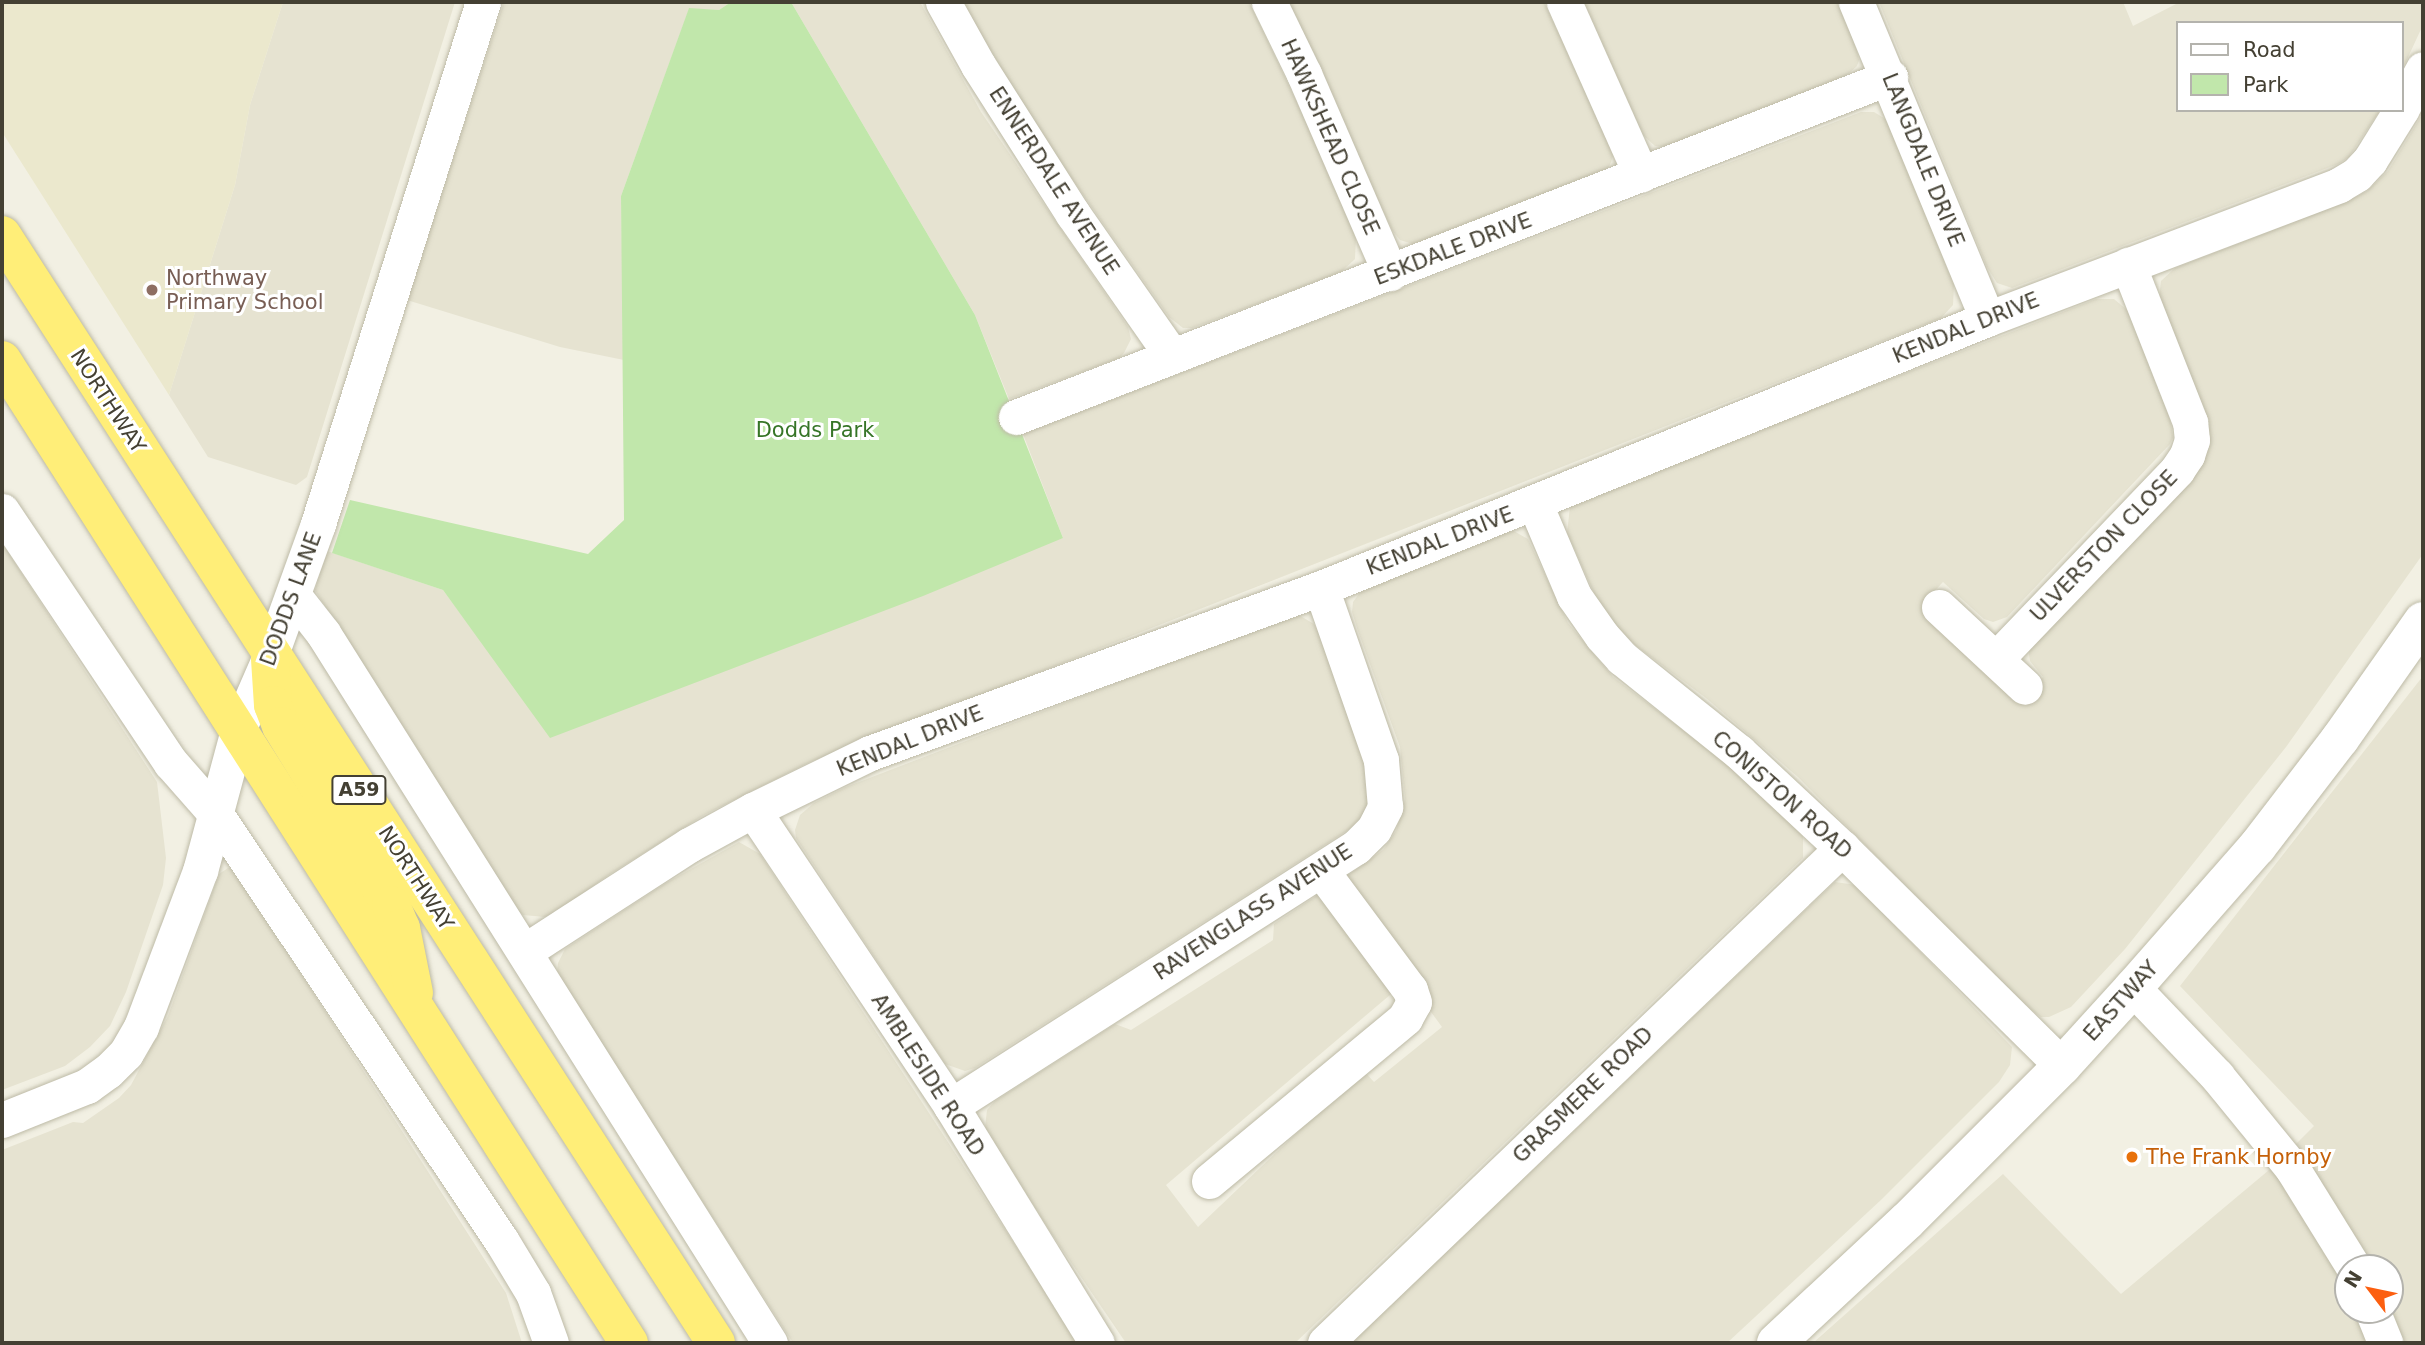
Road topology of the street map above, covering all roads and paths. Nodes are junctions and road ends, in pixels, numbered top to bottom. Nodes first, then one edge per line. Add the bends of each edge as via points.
1 (483, 2) edge
2 (943, 2) edge
3 (1269, 2) edge
4 (1564, 2) edge
5 (1856, 2) edge
6 (2423, 69) edge
7 (1889, 77) junction
8 (2404, 105) edge
9 (2400, 112) edge
10 (1641, 175) junction
11 (2, 235) edge
12 (2128, 265) junction
13 (1390, 273) junction
14 (1987, 319) junction
15 (1172, 356) junction
16 (2, 360) edge
17 (1016, 417) dead end
18 (1535, 504) junction
19 (2, 511) edge
20 (1321, 588) junction
21 (293, 596) junction
22 (1939, 607) dead end
23 (2423, 621) edge
24 (271, 654) junction
25 (1996, 660) junction
26 (2025, 687) dead end
27 (238, 730) junction
28 (753, 810) junction
29 (215, 813) junction
30 (1842, 848) junction
31 (1321, 870) junction
32 (525, 951) junction
33 (2133, 988) junction
34 (419, 1016) junction
35 (2062, 1066) junction
36 (951, 1106) junction
37 (2, 1120) edge
38 (1209, 1181) dead end
39 (2346, 1254) edge
40 (2378, 1324) edge
41 (551, 1343) edge
42 (629, 1343) edge
43 (716, 1343) edge
44 (770, 1343) edge
45 (1097, 1343) edge
46 (1325, 1343) edge
47 (1776, 1343) edge
48 (2385, 1343) edge

1 - 21 street, DODDS LANE
2 - 15 street, ENNERDALE AVENUE via 1073,214
3 - 13 street, HAWKSHEAD CLOSE
4 - 10 street
5 - 7 street, LANGDALE DRIVE
6 - 8 street, KENDAL DRIVE
7 - 10 street, ESKDALE DRIVE
7 - 14 street, LANGDALE DRIVE
9 - 12 street, KENDAL DRIVE via 2370,160 2339,185
10 - 13 street, ESKDALE DRIVE
11 - 24 highway, NORTHWAY / A59
12 - 14 street, KENDAL DRIVE
12 - 25 street, ULVERSTON CLOSE via 2190,422 2192,440 2187,455
13 - 15 street, ESKDALE DRIVE
14 - 18 street, KENDAL DRIVE
15 - 17 street, ESKDALE DRIVE
16 - 27 highway
18 - 20 street, KENDAL DRIVE
18 - 30 street, CONISTON ROAD via 1574,596 1602,636 1636,670 1739,752
19 - 29 street via 171,763
20 - 28 street, KENDAL DRIVE via 870,753
20 - 31 street, RAVENGLASS AVENUE via 1381,761 1385,807 1374,829 1356,847
21 - 24 street, DODDS LANE
21 - 32 street via 323,633
22 - 25 street
23 - 33 street, EASTWAY via 2265,837
24 - 27 street, DODDS LANE
24 - 34 highway via 269,682 281,726 391,905 401,928
24 - 43 highway, NORTHWAY / A59
25 - 26 street
27 - 29 street, DODDS LANE
27 - 34 highway
28 - 32 street, KENDAL DRIVE via 689,845
28 - 36 street, AMBLESIDE ROAD
29 - 37 street, DODDS LANE via 200,871 161,979 126,1053 87,1086
29 - 41 street via 501,1240 533,1293
30 - 35 street, CONISTON ROAD
30 - 46 street, GRASMERE ROAD
31 - 36 street, RAVENGLASS AVENUE
31 - 38 street via 1410,990 1414,1002 1405,1018
32 - 44 street
33 - 35 street, EASTWAY
33 - 39 street via 2217,1076 2285,1158
34 - 42 highway
35 - 47 street, EASTWAY
36 - 45 street, AMBLESIDE ROAD
40 - 48 street

